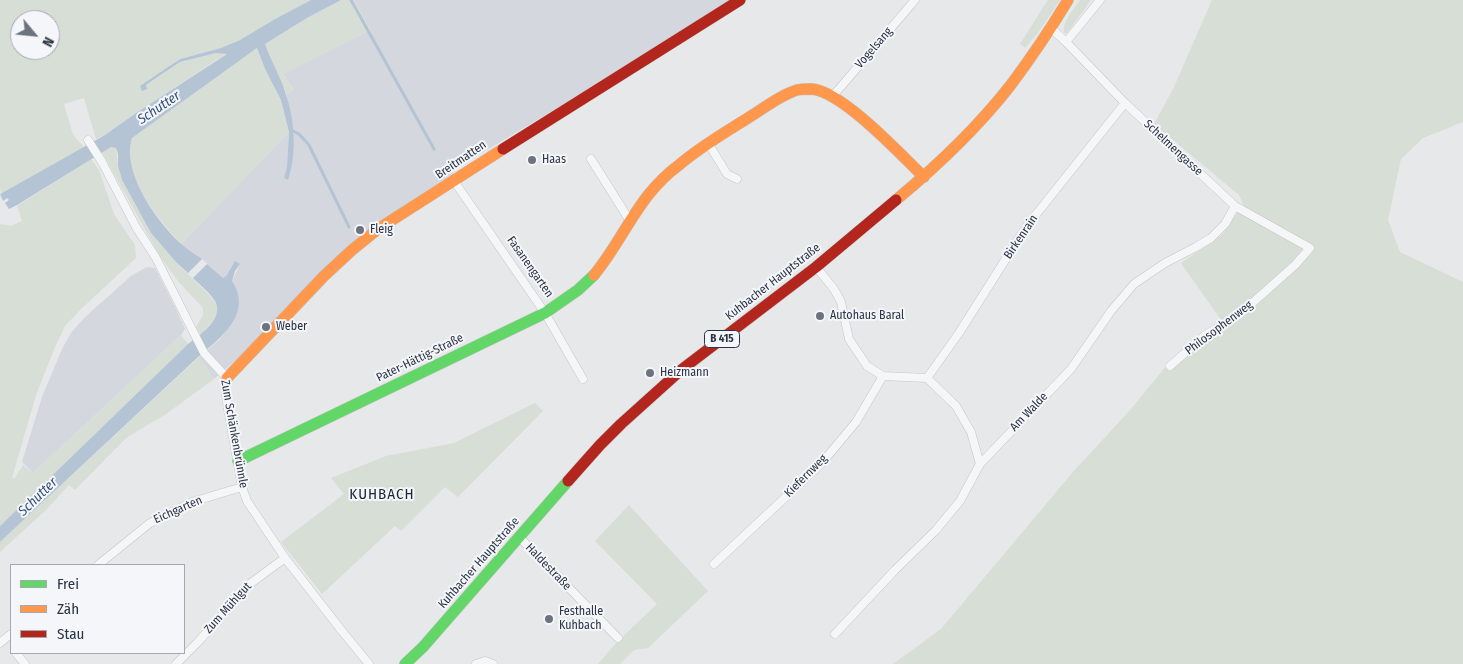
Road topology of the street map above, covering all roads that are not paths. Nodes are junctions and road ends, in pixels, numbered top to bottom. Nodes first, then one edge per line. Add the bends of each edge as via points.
1 (740, 0) edge
2 (915, 0) edge
3 (1068, 0) edge
4 (1100, 0) edge
5 (1051, 28) junction
6 (1066, 42) junction
7 (833, 96) junction
8 (1125, 103) junction
9 (88, 140) dead end
10 (708, 143) junction
11 (591, 159) dead end
12 (924, 177) junction
13 (737, 179) dead end
14 (454, 181) junction
15 (1235, 206) junction
16 (630, 221) junction
17 (1310, 248) joint
18 (816, 267) junction
19 (545, 313) junction
20 (1170, 366) dead end
21 (883, 376) junction
22 (227, 378) junction
23 (927, 378) junction
24 (583, 379) dead end
25 (238, 461) junction
26 (980, 464) junction
27 (242, 486) junction
28 (520, 538) junction
29 (284, 558) junction
30 (99, 564) edge
31 (714, 564) dead end
32 (835, 634) dead end
33 (618, 638) dead end
34 (17, 654) edge
35 (410, 663) edge
36 (25, 664) edge
37 (176, 664) edge
38 (369, 664) edge
39 (476, 664) edge
40 (493, 664) edge

1 - 14 street, Breitmatten
2 - 7 street, Vogelsang
3 - 5 street, B 415
4 - 6 street
5 - 6 street, Schelmengasse
5 - 12 street, Kuhbacher Hauptstraße / B 415 via 993,106
6 - 8 street, Schelmengasse
7 - 10 street, Fasanengarten via 814,89 798,90
7 - 12 street, Fasanengarten via 857,114
8 - 15 street, Schelmengasse
8 - 23 street, Birkenrain via 1026,227
9 - 22 street, Zum Schänkenbrünnle via 156,258 204,353
10 - 13 street via 727,174
10 - 16 street, Fasanengarten via 659,183
11 - 16 street
12 - 18 street, Kuhbacher Hauptstraße / B 415
14 - 19 street, Fasanengarten
14 - 22 street, Breitmatten via 378,229 352,250
15 - 17 street, Schelmengasse
15 - 26 street, Am Walde via 1211,238 1134,284 1071,369
16 - 19 street, Fasanengarten via 586,284
17 - 20 street, Philosophenweg via 1240,314 1204,336
18 - 21 street via 841,302 856,352 867,366
18 - 28 street, Kuhbacher Hauptstraße / B 415 via 681,370 627,419 600,445
19 - 24 street
19 - 25 street, Pater-Hättig-Straße
21 - 23 street
21 - 31 street, Kiefernweg via 856,422 821,464
22 - 25 street, Zum Schänkenbrünnle via 225,388
23 - 26 street via 956,406 971,432
25 - 27 street, Zum Schänkenbrünnle
26 - 32 street, Am Walde via 960,501 936,530
27 - 29 street, Zum Schänkenbrünnle via 247,501
27 - 30 street, Eichgarten via 192,502 150,523
28 - 33 street, Haldestraße
28 - 35 street, Kuhbacher Hauptstraße / B 415
29 - 37 street, Zum Mühlgut via 251,583
29 - 38 street, Zum Schänkenbrünnle
34 - 36 street
39 - 40 street via 485,661

